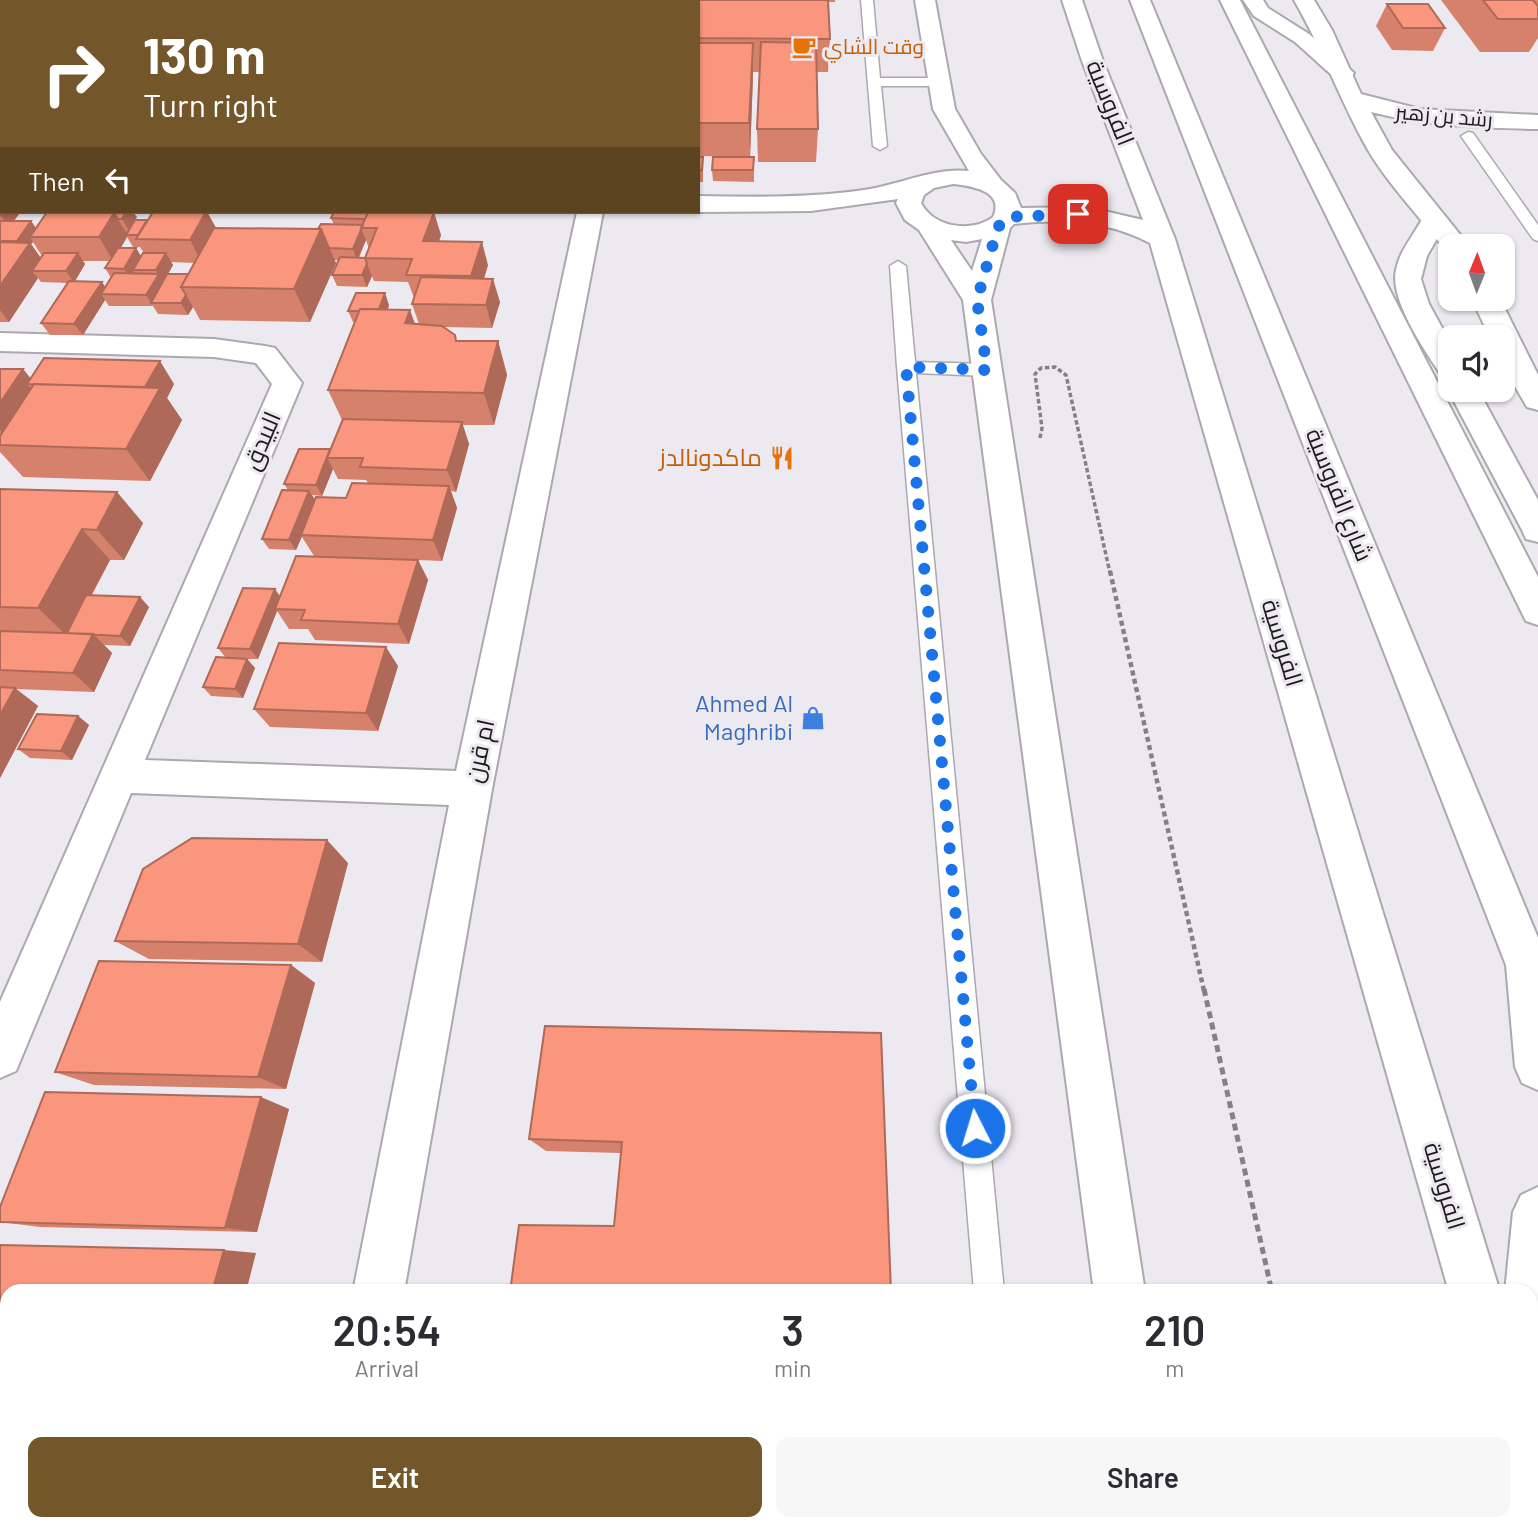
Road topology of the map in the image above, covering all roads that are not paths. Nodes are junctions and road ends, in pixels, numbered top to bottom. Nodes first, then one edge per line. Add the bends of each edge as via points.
1 (867, 0) edge
2 (925, 0) edge
3 (1072, 0) edge
4 (1140, 0) edge
5 (1230, 0) edge
6 (1253, 0) edge
7 (1304, 0) edge
8 (1343, 73) junction
9 (874, 82) junction
10 (938, 82) junction
11 (1352, 98) junction
12 (944, 109) junction
13 (1538, 122) edge
14 (1468, 136) junction
15 (1538, 136) edge
16 (1400, 145) junction
17 (880, 146) dead end
18 (923, 184) junction
19 (1126, 187) junction
20 (700, 204) edge
21 (826, 204) junction
22 (1000, 206) junction
23 (590, 214) edge
24 (1434, 221) junction
25 (927, 225) junction
26 (1446, 234) edge
27 (1538, 236) edge
28 (1162, 239) junction
29 (898, 266) dead end
30 (977, 300) junction
31 (0, 342) edge
32 (1438, 344) edge
33 (1515, 358) edge
34 (1515, 361) edge
35 (906, 367) junction
36 (1538, 369) edge
37 (987, 370) junction
38 (1538, 400) edge
39 (1469, 402) edge
40 (1538, 530) edge
41 (1538, 611) edge
42 (119, 776) junction
43 (472, 789) junction
44 (1533, 978) edge
45 (0, 1055) edge
46 (1538, 1067) edge
47 (1538, 1212) edge
48 (379, 1284) edge
49 (988, 1284) edge
50 (1119, 1284) edge
51 (1473, 1284) edge
52 (1531, 1284) edge

1 - 9 lane
2 - 10 main road
3 - 19 main road, الفروسية
4 - 44 main road, شارع الفروسية
5 - 41 main road
6 - 8 main road via 1261,12 1302,38
7 - 8 main road
8 - 11 main road
9 - 10 lane
9 - 17 lane
10 - 12 main road
11 - 13 main road, رشد بن زهير via 1422,118
11 - 16 main road
12 - 18 main road via 937,154
12 - 22 main road
14 - 15 main road, رشد بن زهير
14 - 16 main road, رشد بن زهير
14 - 27 lane
16 - 24 main road
18 - 21 main road
18 - 22 main road via 969,178
18 - 25 main road via 909,196 908,205
19 - 22 main road
19 - 28 main road, الفروسية
20 - 21 main road
21 - 25 main road via 881,211
22 - 25 main road via 965,234
22 - 28 main road via 1101,215
22 - 30 main road
23 - 43 main road, ام قرن
24 - 26 main road
24 - 32 main road via 1408,269 1408,279
25 - 30 main road
28 - 51 main road, الفروسية
29 - 35 lane
30 - 37 main road
31 - 42 main road, البيدق via 214,348 265,355 287,383
33 - 36 lane
34 - 38 main road
35 - 37 lane
35 - 49 lane
37 - 50 main road
39 - 40 main road
42 - 43 main road
42 - 45 main road, البيدق
43 - 48 main road, ام قرن
44 - 46 main road, شارع الفروسية
47 - 52 main road

